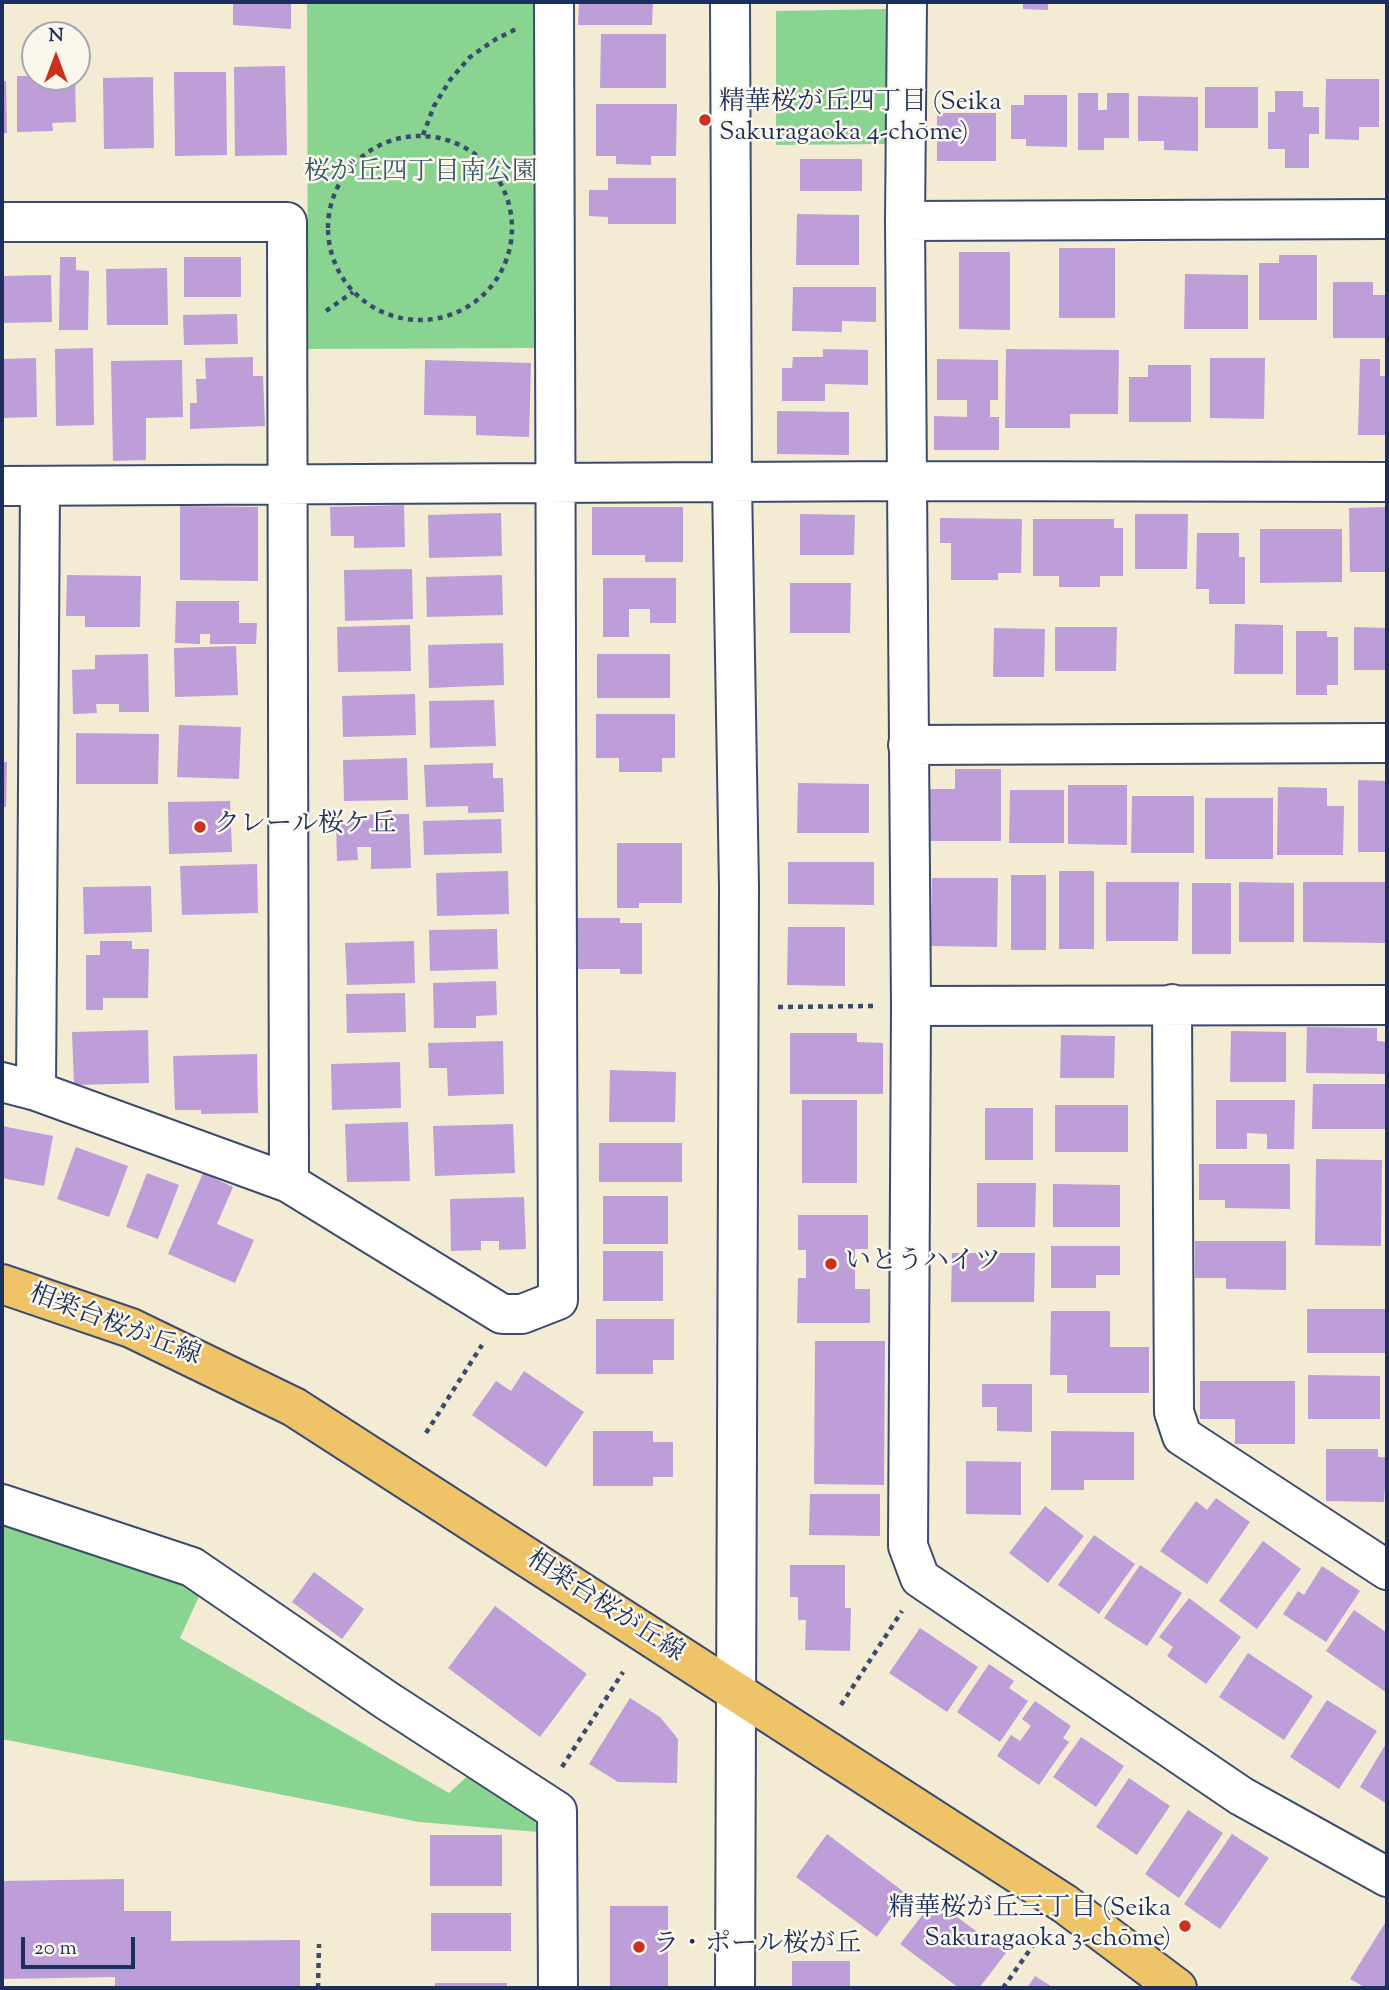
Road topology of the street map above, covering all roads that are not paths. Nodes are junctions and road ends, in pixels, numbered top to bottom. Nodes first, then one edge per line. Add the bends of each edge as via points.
1 (730, 2) edge
2 (907, 2) edge
3 (554, 10) edge
4 (1387, 219) edge
5 (905, 221) junction
6 (2, 222) edge
7 (908, 481) junction
8 (1387, 482) edge
9 (732, 483) junction
10 (289, 484) junction
11 (555, 485) junction
12 (2, 486) edge
13 (40, 486) junction
14 (1387, 743) edge
15 (908, 745) junction
16 (1172, 1004) junction
17 (1387, 1005) edge
18 (911, 1006) junction
19 (19, 1086) edge
20 (289, 1184) junction
21 (2, 1284) edge
22 (2, 1504) edge
23 (1387, 1570) edge
24 (735, 1693) junction
25 (1387, 1877) edge
26 (558, 1988) edge
27 (735, 1988) edge
28 (1177, 1988) edge

1 - 9 street
2 - 5 street
3 - 11 street
4 - 5 street
5 - 7 street
6 - 10 street via 287,222
7 - 8 street
7 - 9 street
7 - 15 street
9 - 11 street
9 - 24 street via 739,887
10 - 11 street
10 - 13 street
10 - 20 street
11 - 20 street via 558,1300 522,1314 502,1314
12 - 13 street
13 - 19 street
14 - 15 street
15 - 18 street
16 - 17 street
16 - 18 street
16 - 23 street via 1174,1412 1182,1436
18 - 25 street via 908,1546 922,1579 1241,1796
19 - 20 street
21 - 24 main road, 相楽台桜が丘線 via 131,1328 294,1407
22 - 26 street via 192,1567 558,1811
24 - 27 street
24 - 28 main road, 相楽台桜が丘線 via 1065,1904

